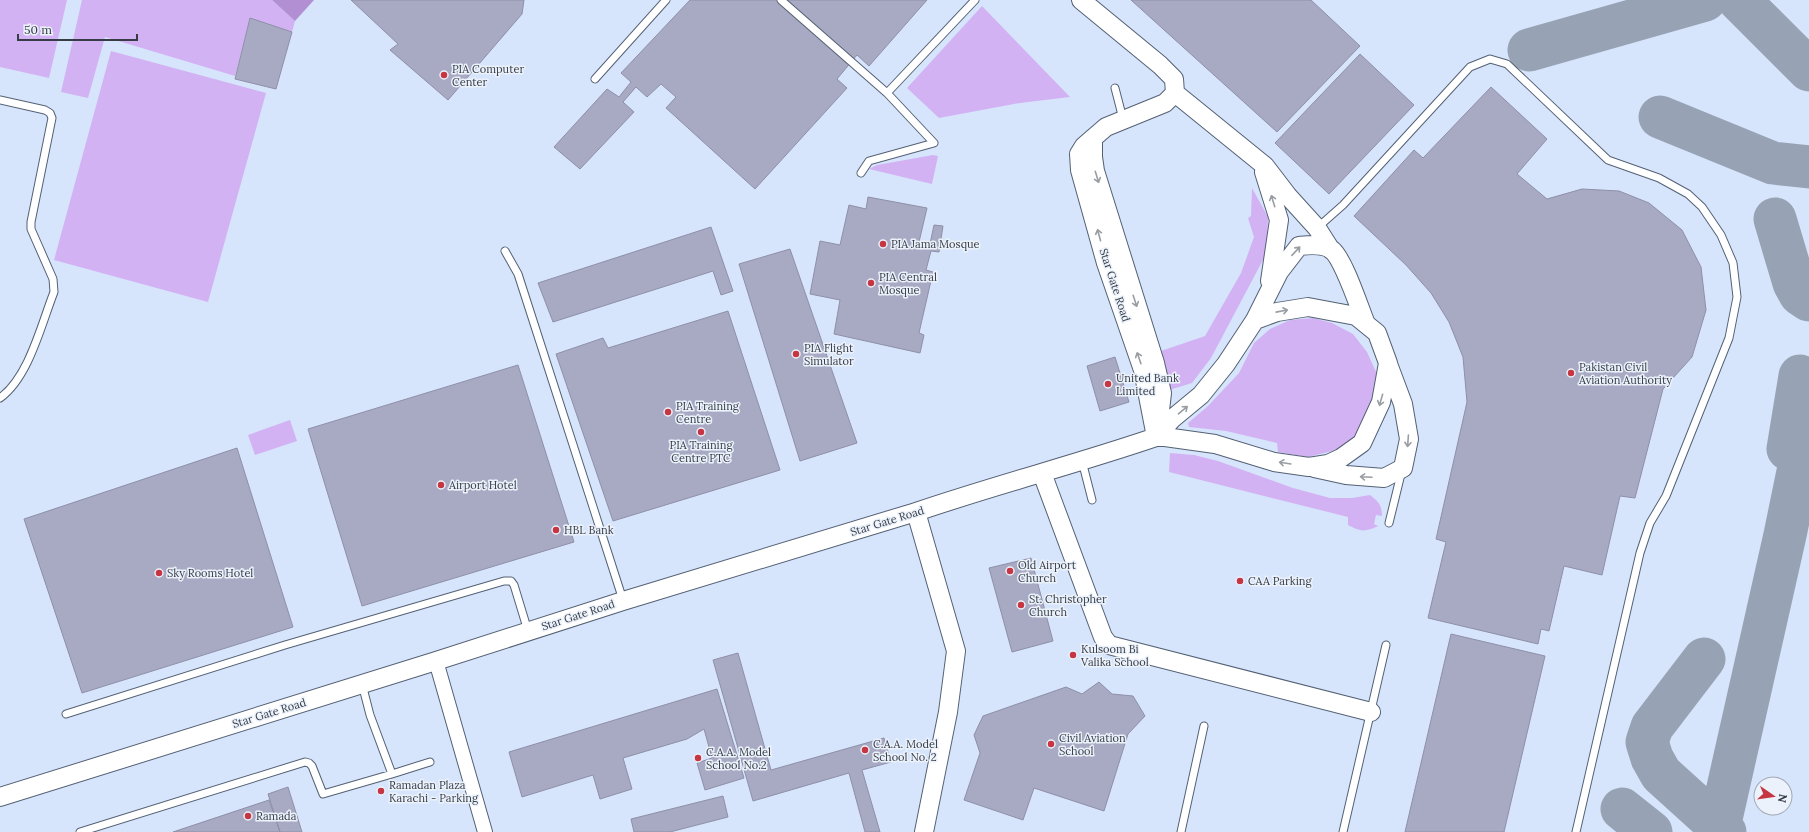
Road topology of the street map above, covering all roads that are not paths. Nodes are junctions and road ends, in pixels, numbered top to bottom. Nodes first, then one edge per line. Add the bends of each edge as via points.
1 (666, 0) edge
2 (781, 0) edge
3 (975, 0) edge
4 (1081, 0) edge
5 (595, 79) dead end
6 (1115, 88) dead end
7 (887, 93) junction
8 (1175, 93) junction
9 (0, 100) edge
10 (1123, 119) junction
11 (1262, 163) junction
12 (861, 173) dead end
13 (1317, 228) junction
14 (1331, 250) junction
15 (505, 251) dead end
16 (1268, 294) junction
17 (1255, 320) junction
18 (1366, 324) junction
19 (1388, 363) junction
20 (0, 398) edge
21 (1156, 437) junction
22 (1082, 461) junction
23 (1309, 467) junction
24 (1403, 468) junction
25 (1042, 473) junction
26 (1092, 500) dead end
27 (916, 512) junction
28 (1389, 523) dead end
29 (623, 601) junction
30 (528, 631) junction
31 (1386, 645) dead end
32 (436, 661) junction
33 (362, 684) junction
34 (1371, 712) junction
35 (66, 714) dead end
36 (1204, 726) dead end
37 (430, 762) dead end
38 (392, 774) junction
39 (0, 796) edge
40 (80, 832) edge
41 (485, 832) edge
42 (924, 832) edge
43 (1182, 832) edge
44 (1343, 832) edge
45 (1576, 832) edge

1 - 5 lane
2 - 7 lane
3 - 7 lane
4 - 8 street via 1160,65 1174,79
6 - 10 lane
7 - 12 lane via 934,143 868,161
8 - 10 street, Star Gate Road via 1165,103
8 - 11 street
9 - 20 lane via 45,110 52,118 31,229 53,279 54,292 20,377
10 - 21 street, Star Gate Road via 1106,127 1093,138 1093,157 1095,171 1162,393
11 - 13 street
16 -> 11 street via 1279,220
13 - 14 street
13 - 45 lane via 1343,205 1470,67 1490,59 1508,64 1608,160 1659,178 1688,194 1702,207 1721,235 1733,263 1737,297 1729,338 1676,474 1650,523 1640,553
16 -> 14 street via 1279,272 1298,246 1314,244
14 - 18 street via 1339,260
15 - 29 lane via 518,274
16 - 17 street
17 -> 18 street via 1277,312 1308,307 1356,316
21 -> 17 street via 1172,419 1201,395 1218,375
18 - 19 street via 1377,333
19 -> 23 street via 1381,402 1362,443 1328,464
19 -> 24 street via 1403,404 1409,439
21 - 22 street, Star Gate Road
23 -> 21 street via 1274,462 1215,444
22 - 25 street, Star Gate Road
22 - 26 lane
24 -> 23 street via 1384,478 1346,475
24 - 28 lane
25 - 27 street, Star Gate Road
25 - 34 street via 1103,637 1109,645
27 - 29 street, Star Gate Road
27 - 42 street via 956,651 948,712
29 - 30 street, Star Gate Road
30 - 32 street, Star Gate Road
30 - 35 lane via 514,585 511,581 504,581 284,645
31 - 34 lane
32 - 33 street, Star Gate Road
32 - 41 street
33 - 38 lane
33 - 39 street, Star Gate Road
34 - 44 lane
36 - 43 lane
37 - 38 lane
38 - 40 lane via 322,794 312,766 305,762

